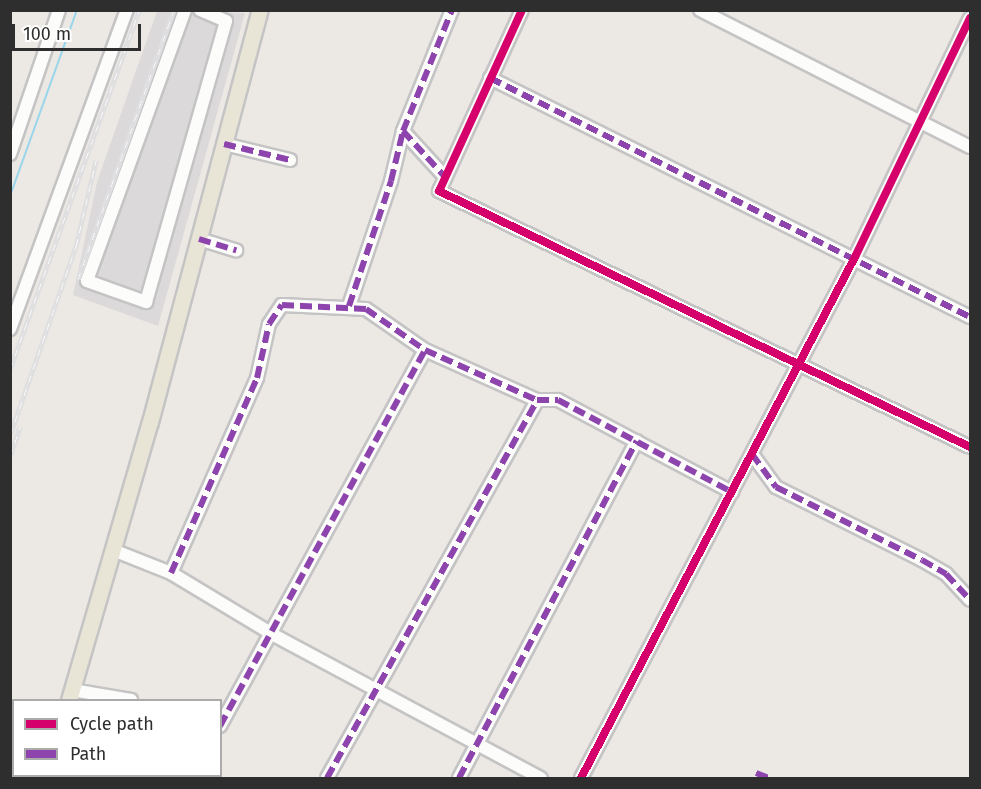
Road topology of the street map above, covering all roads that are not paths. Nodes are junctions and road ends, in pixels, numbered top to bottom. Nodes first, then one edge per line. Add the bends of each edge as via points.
1 (59, 10) edge
2 (127, 10) edge
3 (185, 10) edge
4 (200, 10) edge
5 (260, 10) edge
6 (452, 10) edge
7 (522, 10) edge
8 (700, 10) edge
9 (970, 18) edge
10 (490, 78) junction
11 (919, 121) junction
12 (403, 131) junction
13 (224, 144) junction
14 (970, 147) edge
15 (10, 154) edge
16 (290, 160) dead end
17 (445, 177) junction
18 (199, 239) junction
19 (236, 250) dead end
20 (855, 257) junction
21 (349, 306) junction
22 (970, 317) edge
23 (10, 329) edge
24 (425, 350) junction
25 (799, 364) junction
26 (537, 400) junction
27 (637, 441) junction
28 (970, 447) edge
29 (752, 454) junction
30 (732, 492) junction
31 (113, 550) junction
32 (171, 573) junction
33 (970, 600) edge
34 (272, 634) junction
35 (377, 690) junction
36 (70, 695) edge
37 (119, 699) edge
38 (222, 722) edge
39 (477, 744) junction
40 (327, 778) edge
41 (459, 778) edge
42 (541, 778) edge
43 (582, 778) edge

1 - 15 street
2 - 23 street
3 - 4 street via 87,281 146,302 226,21
5 - 13 main road
6 - 12 street
7 - 10 street
8 - 11 street
9 - 11 street
10 - 17 street
10 - 20 street
11 - 14 street
11 - 20 street
12 - 17 street
12 - 21 street via 391,181
13 - 16 street
13 - 18 main road
17 - 25 street via 439,191
18 - 19 street
18 - 31 main road
20 - 22 street
20 - 25 street
21 - 24 street via 366,309
21 - 32 street via 282,305 270,324 256,378
24 - 26 street
24 - 34 street
25 - 28 street
25 - 29 street
26 - 27 street via 558,400
26 - 35 street
27 - 30 street
27 - 39 street
29 - 30 street
29 - 33 street via 776,488 922,560 946,574
30 - 43 street
31 - 32 street
31 - 36 main road
32 - 34 street
34 - 35 street
34 - 38 street
35 - 39 street
35 - 40 street
36 - 37 street
39 - 41 street
39 - 42 street

